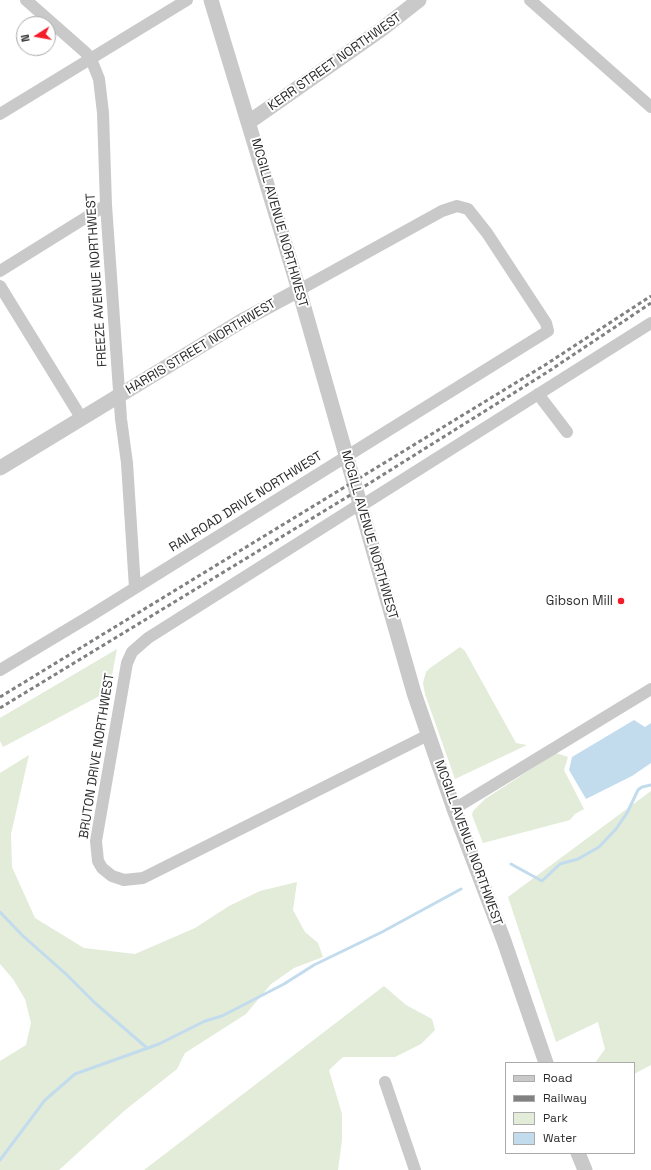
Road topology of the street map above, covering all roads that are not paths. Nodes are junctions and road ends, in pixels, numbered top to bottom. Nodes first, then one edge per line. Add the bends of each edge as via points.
1 (26, 0) edge
2 (187, 0) edge
3 (211, 0) edge
4 (419, 0) edge
5 (530, 0) edge
6 (91, 59) junction
7 (651, 107) edge
8 (0, 114) edge
9 (250, 122) junction
10 (106, 205) junction
11 (0, 271) edge
12 (0, 286) edge
13 (299, 290) junction
14 (651, 323) edge
15 (548, 331) joint
16 (538, 394) junction
17 (119, 396) junction
18 (82, 419) junction
19 (567, 432) dead end
20 (347, 455) junction
21 (0, 468) edge
22 (360, 505) junction
23 (135, 588) junction
24 (0, 670) edge
25 (651, 689) edge
26 (428, 735) junction
27 (454, 809) junction
28 (546, 1062) edge
29 (386, 1082) dead end
30 (578, 1154) edge
31 (415, 1170) edge
32 (585, 1170) edge

1 - 6 street, FREEZE AVENUE NORTHWEST
2 - 6 street
3 - 9 street, MCGILL AVENUE NORTHWEST
4 - 9 street, KERR STREET NORTHWEST
5 - 7 street
6 - 8 street
6 - 10 street, FREEZE AVENUE NORTHWEST via 99,79 103,114
9 - 13 street, MCGILL AVENUE NORTHWEST
10 - 11 street
10 - 17 street, FREEZE AVENUE NORTHWEST
12 - 18 street
13 - 15 street, HARRIS STREET NORTHWEST via 442,211 457,206 468,209 483,227 546,323
13 - 17 street, HARRIS STREET NORTHWEST via 245,319
13 - 20 street, MCGILL AVENUE NORTHWEST
14 - 16 street, BRUTON DRIVE NORTHWEST
15 - 20 street, RAILROAD DRIVE NORTHWEST
16 - 19 street
16 - 22 street, BRUTON DRIVE NORTHWEST
17 - 18 street, HARRIS STREET NORTHWEST
17 - 23 street, FREEZE AVENUE NORTHWEST via 127,463
18 - 21 street, HARRIS STREET NORTHWEST
20 - 22 street, MCGILL AVENUE NORTHWEST
20 - 23 street, RAILROAD DRIVE NORTHWEST
22 - 26 street, MCGILL AVENUE NORTHWEST
22 - 26 street, BRUTON DRIVE NORTHWEST via 148,638 132,652 127,663 96,840 98,861 112,876 124,880 143,878
23 - 24 street, RAILROAD DRIVE NORTHWEST
25 - 27 street
26 - 27 street, MCGILL AVENUE NORTHWEST
27 - 28 street, MCGILL AVENUE NORTHWEST via 504,941
29 - 31 street
30 - 32 street

